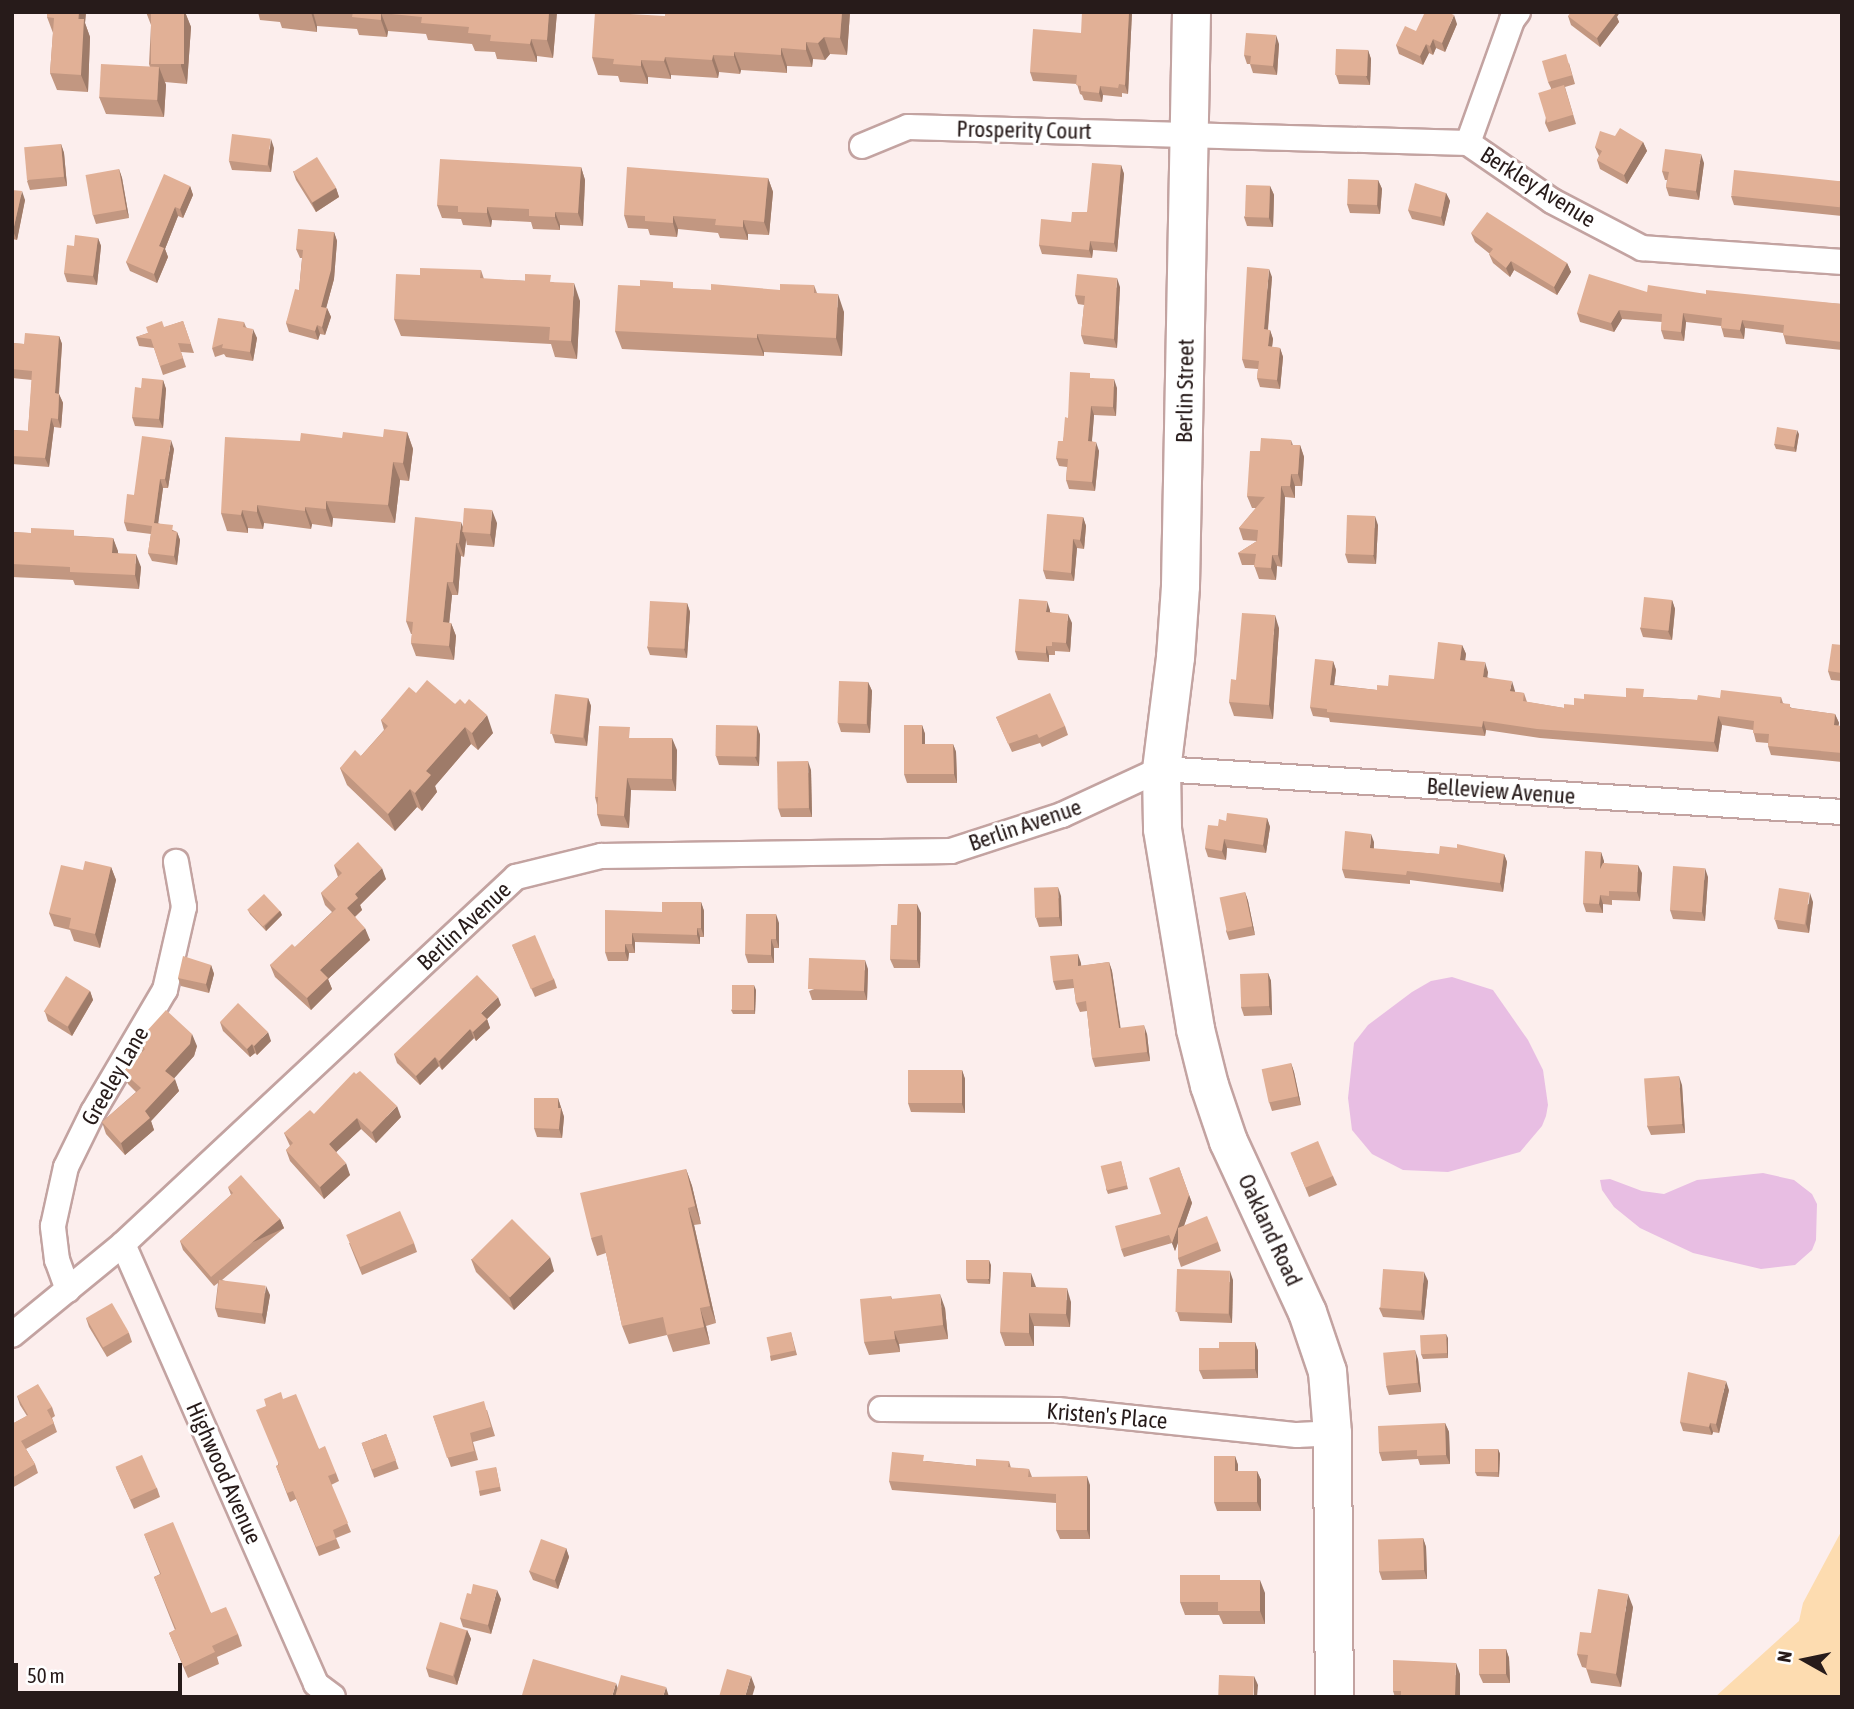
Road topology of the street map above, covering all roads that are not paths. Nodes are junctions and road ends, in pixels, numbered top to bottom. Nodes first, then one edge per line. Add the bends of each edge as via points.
1 (1191, 12) edge
2 (1518, 12) edge
3 (1189, 134) junction
4 (1468, 143) junction
5 (862, 146) dead end
6 (1842, 262) edge
7 (1161, 769) junction
8 (1842, 812) edge
9 (176, 862) dead end
10 (123, 1244) junction
11 (68, 1290) junction
12 (12, 1335) edge
13 (881, 1409) dead end
14 (1332, 1433) junction
15 (333, 1697) edge
16 (1334, 1697) edge

1 - 3 main road, Berlin Street
2 - 4 street
3 - 4 street, Berkley Avenue
3 - 5 street, Prosperity Court via 908,127
3 - 7 main road, Berlin Street via 1180,586
4 - 6 street, Berkley Avenue via 1552,201 1642,248
7 - 8 street, Belleview Avenue
7 - 10 street, Berlin Avenue via 1062,816 951,851 601,856 516,877
7 - 14 main road, Oakland Road via 1162,829 1195,1029 1228,1141 1307,1312 1327,1371
9 - 11 street, Greeley Lane via 184,908 165,990 66,1167 53,1226 57,1260
10 - 11 street, Berlin Avenue
10 - 15 street, Highwood Avenue via 316,1684
11 - 12 street, Berlin Avenue
13 - 14 street, Kristen's Place via 1058,1410 1297,1435
14 - 16 main road, Oakland Road

